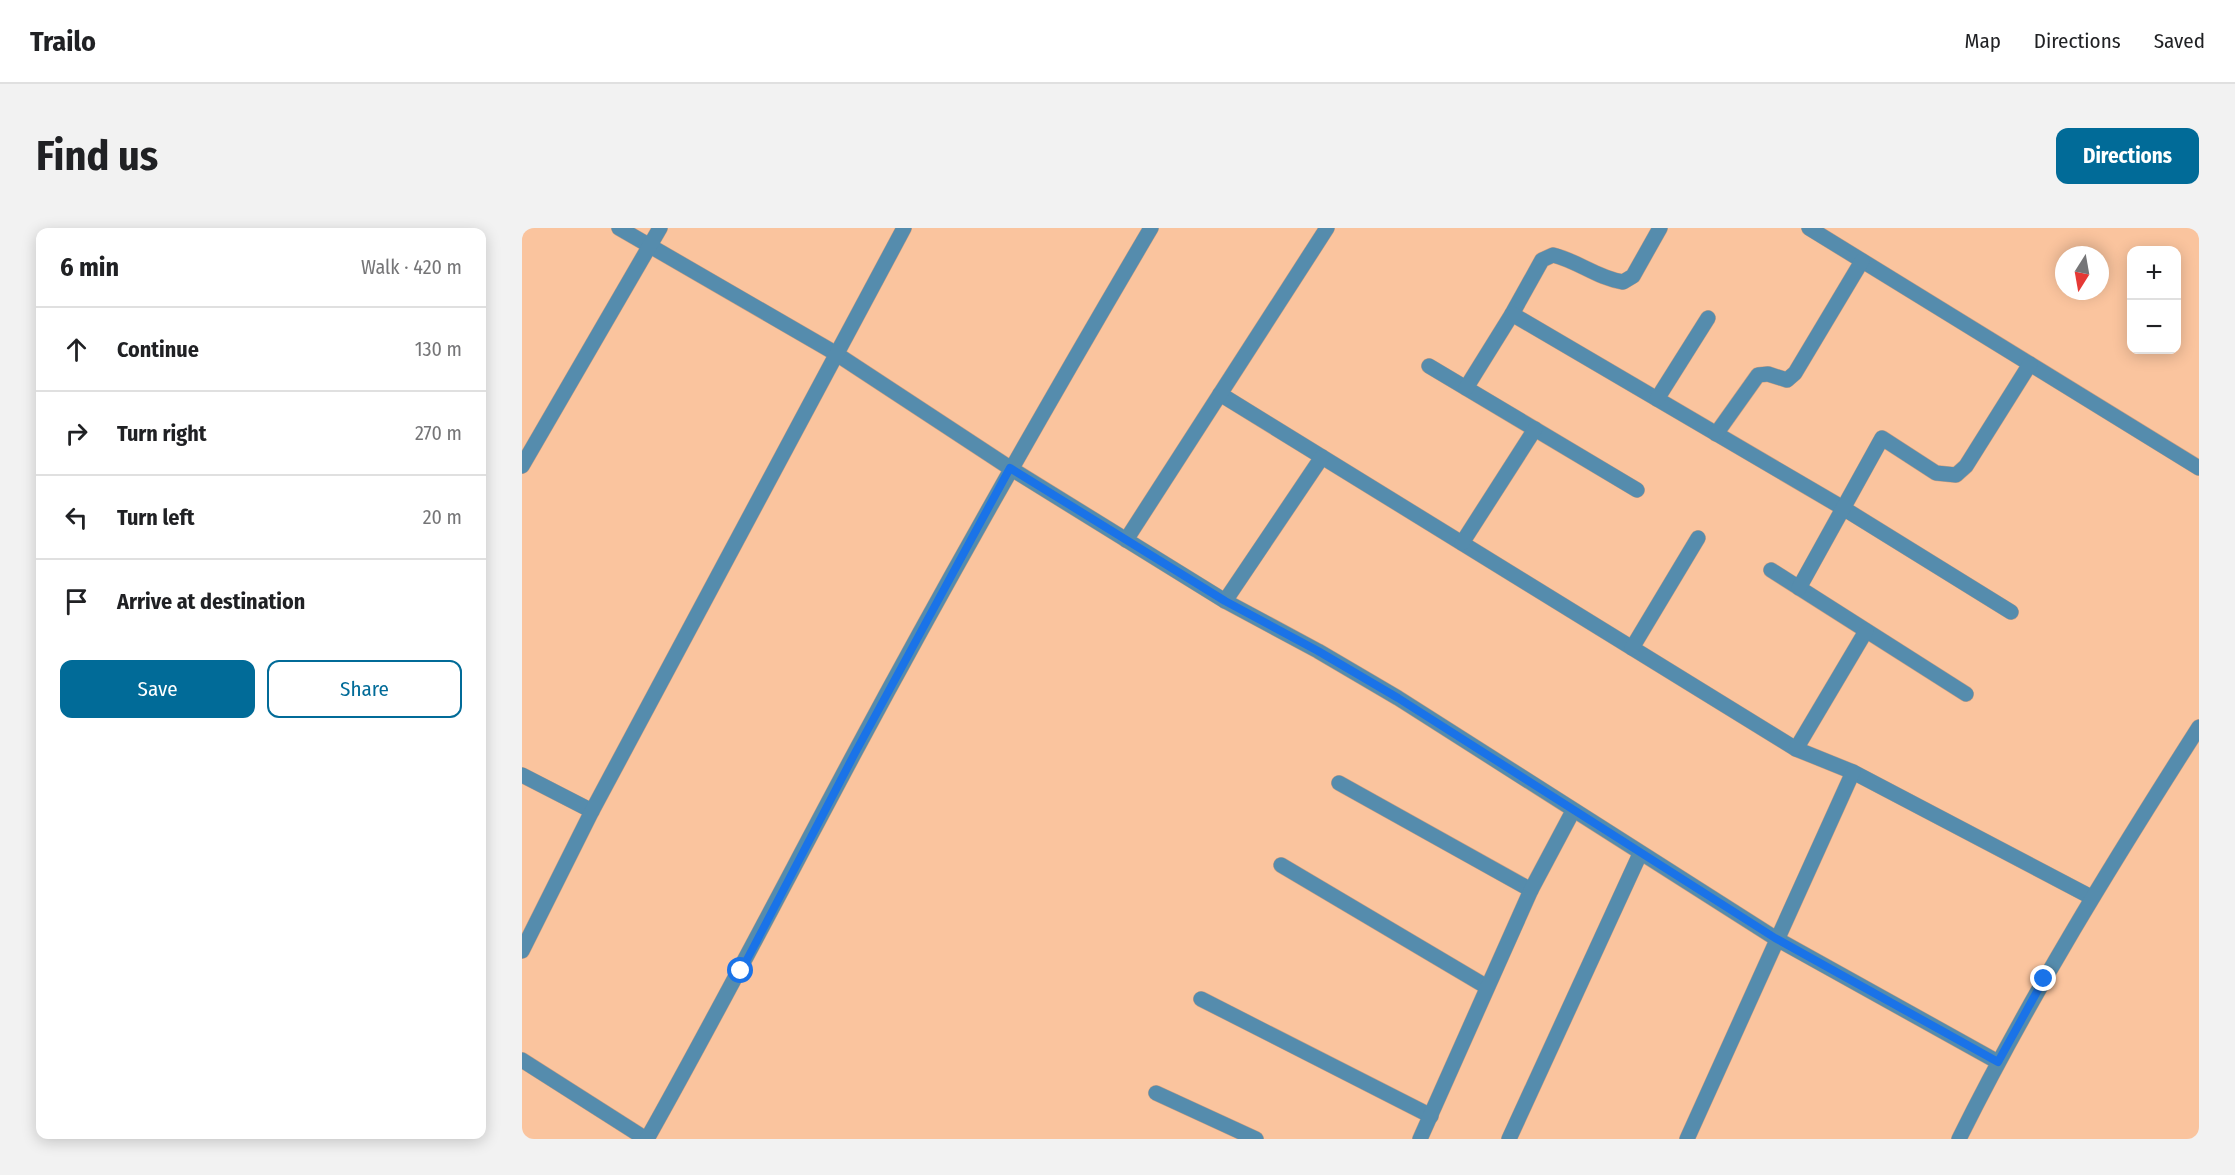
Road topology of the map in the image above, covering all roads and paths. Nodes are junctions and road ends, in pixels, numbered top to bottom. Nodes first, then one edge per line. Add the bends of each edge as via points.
1 (619, 228) edge
2 (660, 228) edge
3 (904, 228) edge
4 (1151, 228) edge
5 (1327, 228) edge
6 (1660, 228) edge
7 (1809, 228) edge
8 (649, 247) junction
9 (1862, 261) junction
10 (1512, 314) junction
11 (1708, 318) dead end
12 (835, 353) junction
13 (2030, 364) junction
14 (1429, 366) dead end
15 (1466, 388) junction
16 (1220, 394) junction
17 (1657, 399) junction
18 (1535, 429) junction
19 (1716, 434) junction
20 (1322, 457) junction
21 (523, 463) edge
22 (1010, 468) junction
23 (2199, 468) edge
24 (1636, 490) dead end
25 (1843, 508) junction
26 (1698, 538) dead end
27 (1126, 540) junction
28 (1462, 543) junction
29 (1771, 570) dead end
30 (1798, 588) junction
31 (1225, 601) junction
32 (2011, 612) dead end
33 (1866, 631) junction
34 (1632, 648) junction
35 (1966, 694) dead end
36 (2199, 727) edge
37 (1796, 749) junction
38 (1853, 772) junction
39 (522, 775) edge
40 (1339, 783) dead end
41 (592, 811) junction
42 (1573, 811) junction
43 (1640, 854) junction
44 (1281, 865) dead end
45 (1531, 890) junction
46 (2091, 897) junction
47 (1775, 938) junction
48 (522, 951) edge
49 (1487, 987) junction
50 (1201, 999) dead end
51 (522, 1060) edge
52 (1998, 1062) junction
53 (1156, 1093) dead end
54 (1431, 1116) junction
55 (646, 1139) edge
56 (1256, 1139) edge
57 (1420, 1139) edge
58 (1509, 1139) edge
59 (1687, 1139) edge
60 (1959, 1139) edge

1 - 8 street
2 - 8 street
3 - 12 street
4 - 22 street
5 - 16 street
6 - 10 street via 1633,276 1623,282 1606,280 1567,258 1553,255 1542,260
7 - 9 street
8 - 12 street
8 - 21 street
9 - 13 street
9 - 19 street via 1795,373 1786,380 1758,375
10 - 15 street
10 - 17 street
11 - 17 street
12 - 22 street
12 - 41 street
13 - 23 street
13 - 25 street via 1966,466 1956,475 1936,473 1881,438
14 - 15 street
15 - 18 street
16 - 20 street
16 - 27 street
17 - 19 street
18 - 24 street
18 - 28 street
19 - 25 street
20 - 28 street
20 - 31 street
22 - 27 street
22 - 55 street via 710,1029
25 - 30 street
25 - 32 street
26 - 34 street
27 - 31 street
28 - 34 street
29 - 30 street
30 - 33 street
31 - 42 street via 1398,698
33 - 35 street
33 - 37 street
34 - 37 street
36 - 46 street
37 - 38 street
38 - 46 street
38 - 47 street
39 - 41 street
40 - 45 street
41 - 48 street
42 - 43 street
42 - 45 street
43 - 47 street
43 - 58 street
44 - 49 street
45 - 49 street
46 - 52 street
47 - 52 street
47 - 59 street
49 - 54 street
50 - 54 street
51 - 55 street
52 - 60 street
53 - 56 street
54 - 57 street

